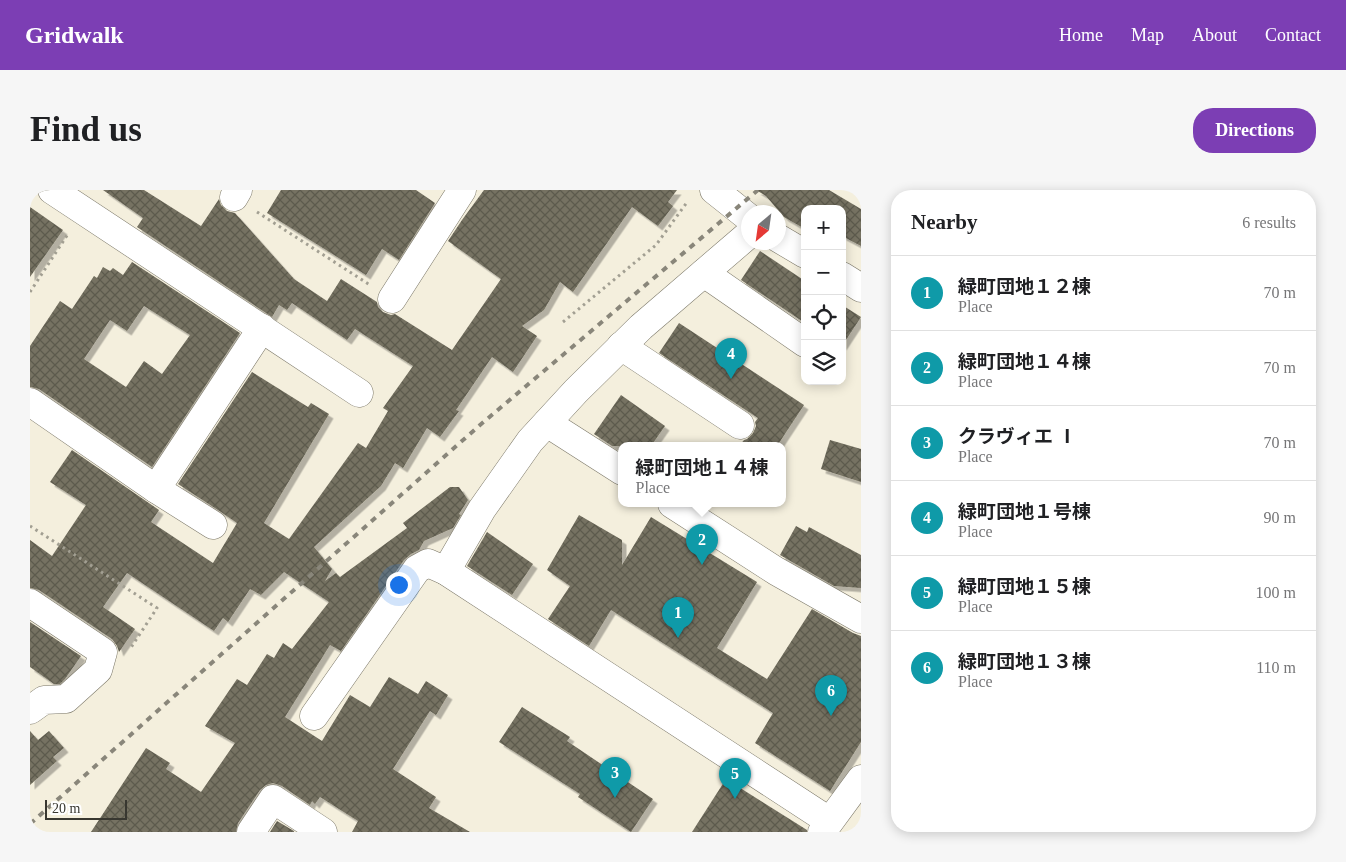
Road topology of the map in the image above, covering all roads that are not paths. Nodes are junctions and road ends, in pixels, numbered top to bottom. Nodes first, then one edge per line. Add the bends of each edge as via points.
1 (52, 190) edge
2 (462, 190) edge
3 (702, 194) edge
4 (741, 214) edge
5 (741, 241) edge
6 (786, 243) edge
7 (801, 252) edge
8 (704, 273) junction
9 (846, 279) edge
10 (861, 288) edge
11 (392, 299) road end
12 (262, 328) junction
13 (801, 340) edge
14 (621, 346) junction
15 (359, 393) dead end
16 (30, 402) edge
17 (547, 422) junction
18 (740, 424) dead end
19 (618, 468) edge
20 (156, 489) junction
21 (677, 507) edge
22 (213, 525) dead end
23 (446, 571) junction
24 (30, 603) edge
25 (861, 619) edge
26 (30, 710) edge
27 (314, 716) dead end
28 (861, 779) edge
29 (825, 827) edge
30 (251, 832) edge
31 (324, 832) edge

1 - 12 street
2 - 11 street
3 - 4 street
5 - 8 street
6 - 7 street
8 - 13 street
8 - 14 street
9 - 10 street
12 - 15 street
12 - 20 street
14 - 17 street
14 - 18 street
16 - 20 street
17 - 19 street
17 - 23 street via 482,509
20 - 22 street
21 - 25 street via 776,571
23 - 27 street via 428,563 417,569
23 - 29 street
24 - 26 street via 103,652 98,670 66,699 44,700
28 - 29 street
30 - 31 street via 274,799

